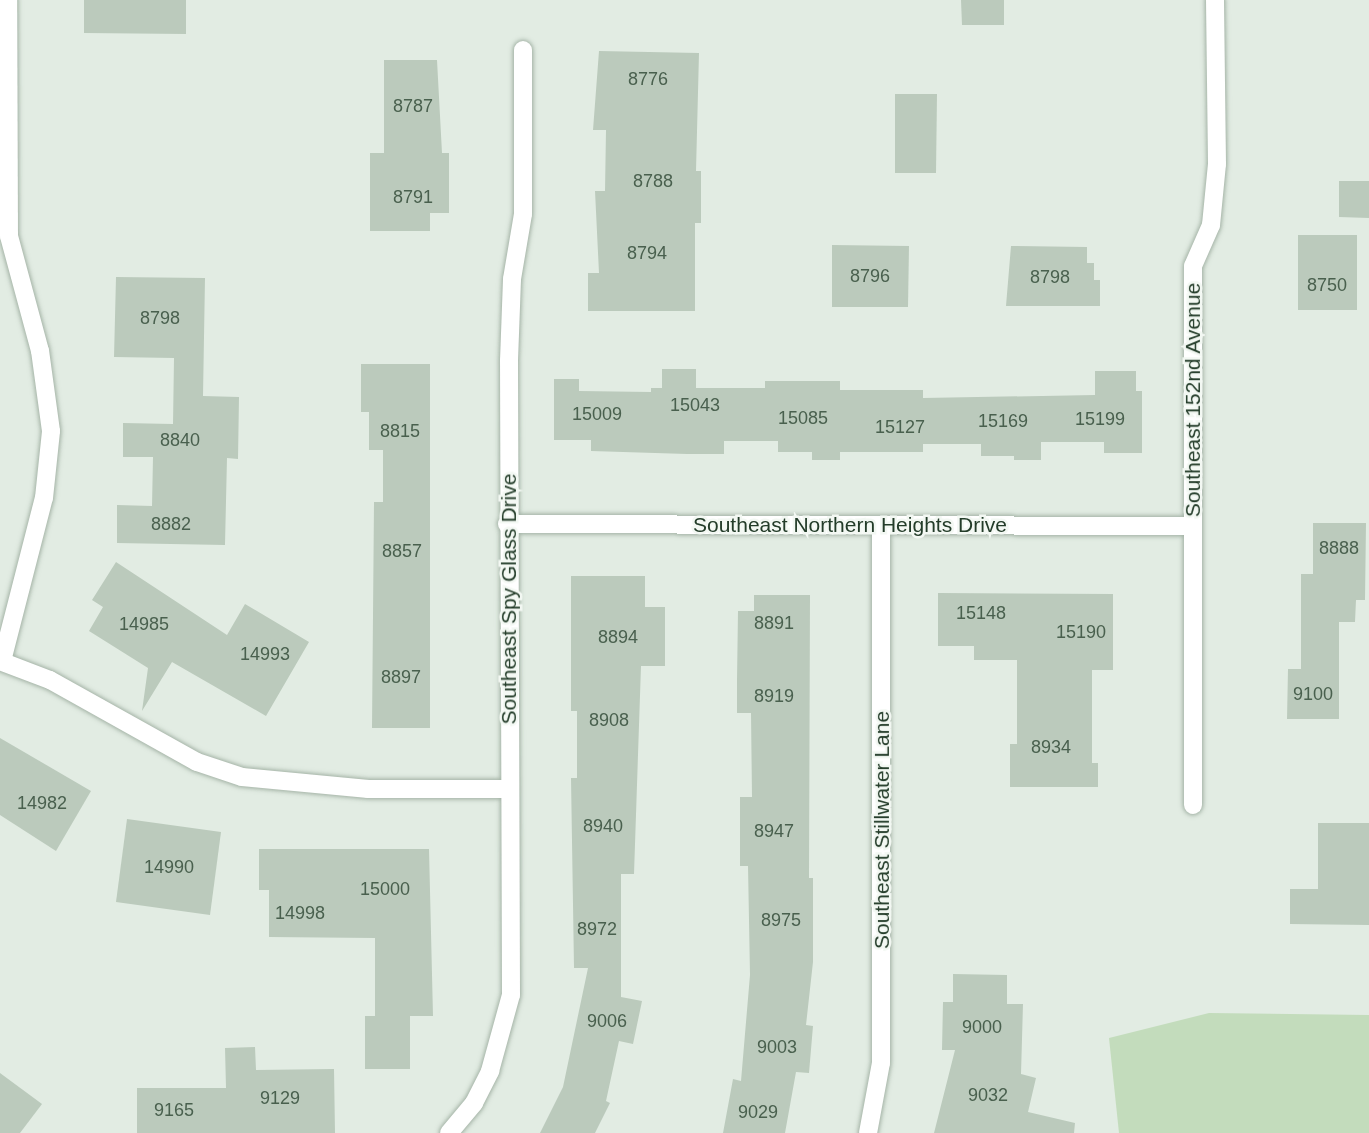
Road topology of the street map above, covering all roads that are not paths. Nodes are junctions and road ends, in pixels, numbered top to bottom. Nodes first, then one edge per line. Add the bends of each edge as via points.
1 (8, 0) edge
2 (1215, 0) edge
3 (523, 51) dead end
4 (507, 524) junction
5 (881, 525) junction
6 (1193, 526) junction
7 (1, 661) edge
8 (510, 789) junction
9 (1193, 805) dead end
10 (449, 1133) edge
11 (868, 1133) edge

1 - 7 street via 9,236 40,351 51,431 42,509
2 - 6 street, Southeast 152nd Avenue via 1217,164 1210,225 1193,266
3 - 4 street, Southeast Spy Glass Drive via 523,214 510,309
4 - 5 street, Southeast Northern Heights Drive
4 - 8 street, Southeast Spy Glass Drive
5 - 6 street, Southeast Northern Heights Drive
5 - 11 street, Southeast Stillwater Lane via 881,1063
6 - 9 street, Southeast 152nd Avenue
7 - 8 street via 50,680 197,762 242,777 368,789
8 - 10 street, Southeast Spy Glass Drive via 511,995 490,1071 474,1103

